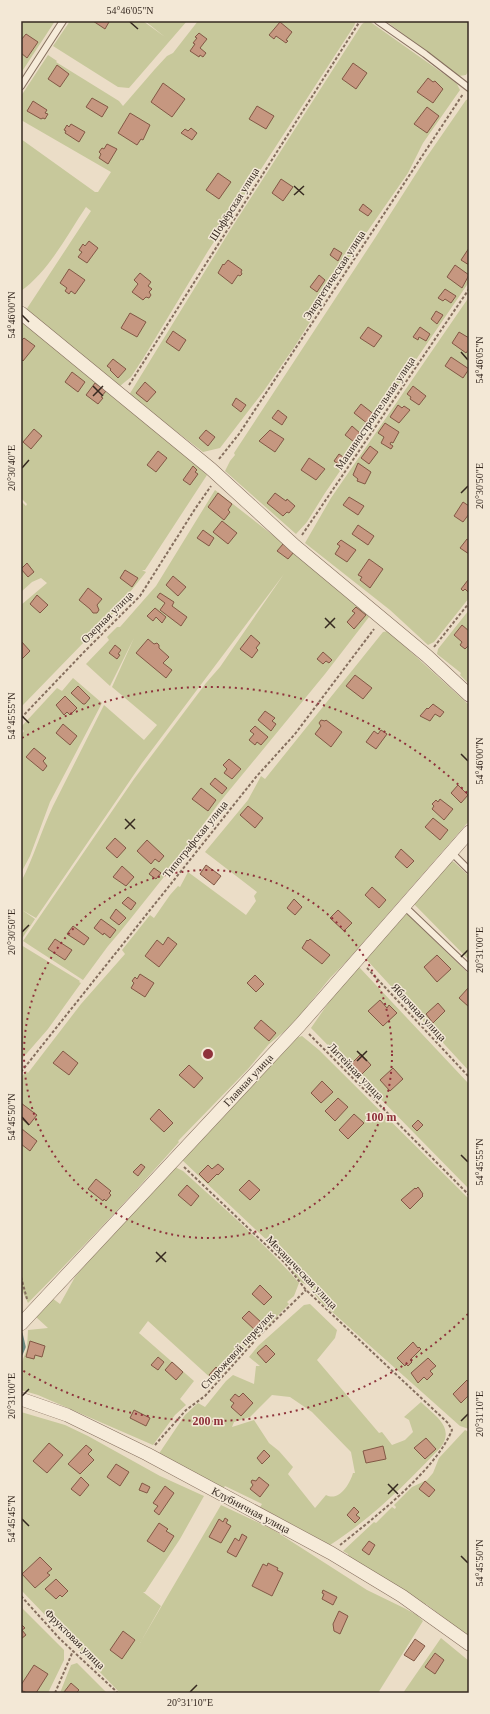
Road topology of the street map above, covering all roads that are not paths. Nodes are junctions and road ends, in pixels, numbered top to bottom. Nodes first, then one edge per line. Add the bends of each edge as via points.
1 (63, 21) edge
2 (378, 21) edge
3 (21, 86) edge
4 (468, 88) edge
5 (21, 313) edge
6 (469, 695) edge
7 (469, 832) edge
8 (451, 852) junction
9 (469, 870) edge
10 (404, 906) junction
11 (469, 968) edge
12 (21, 1324) edge
13 (21, 1399) edge
14 (469, 1644) edge

1 - 3 lane
2 - 4 lane
5 - 6 street via 214,473
7 - 8 street, Главная улица
8 - 9 lane
8 - 10 street, Главная улица
10 - 11 lane
10 - 12 street, Главная улица via 300,1025
13 - 14 street, Клубничная улица via 67,1415 147,1454 331,1553 402,1596

